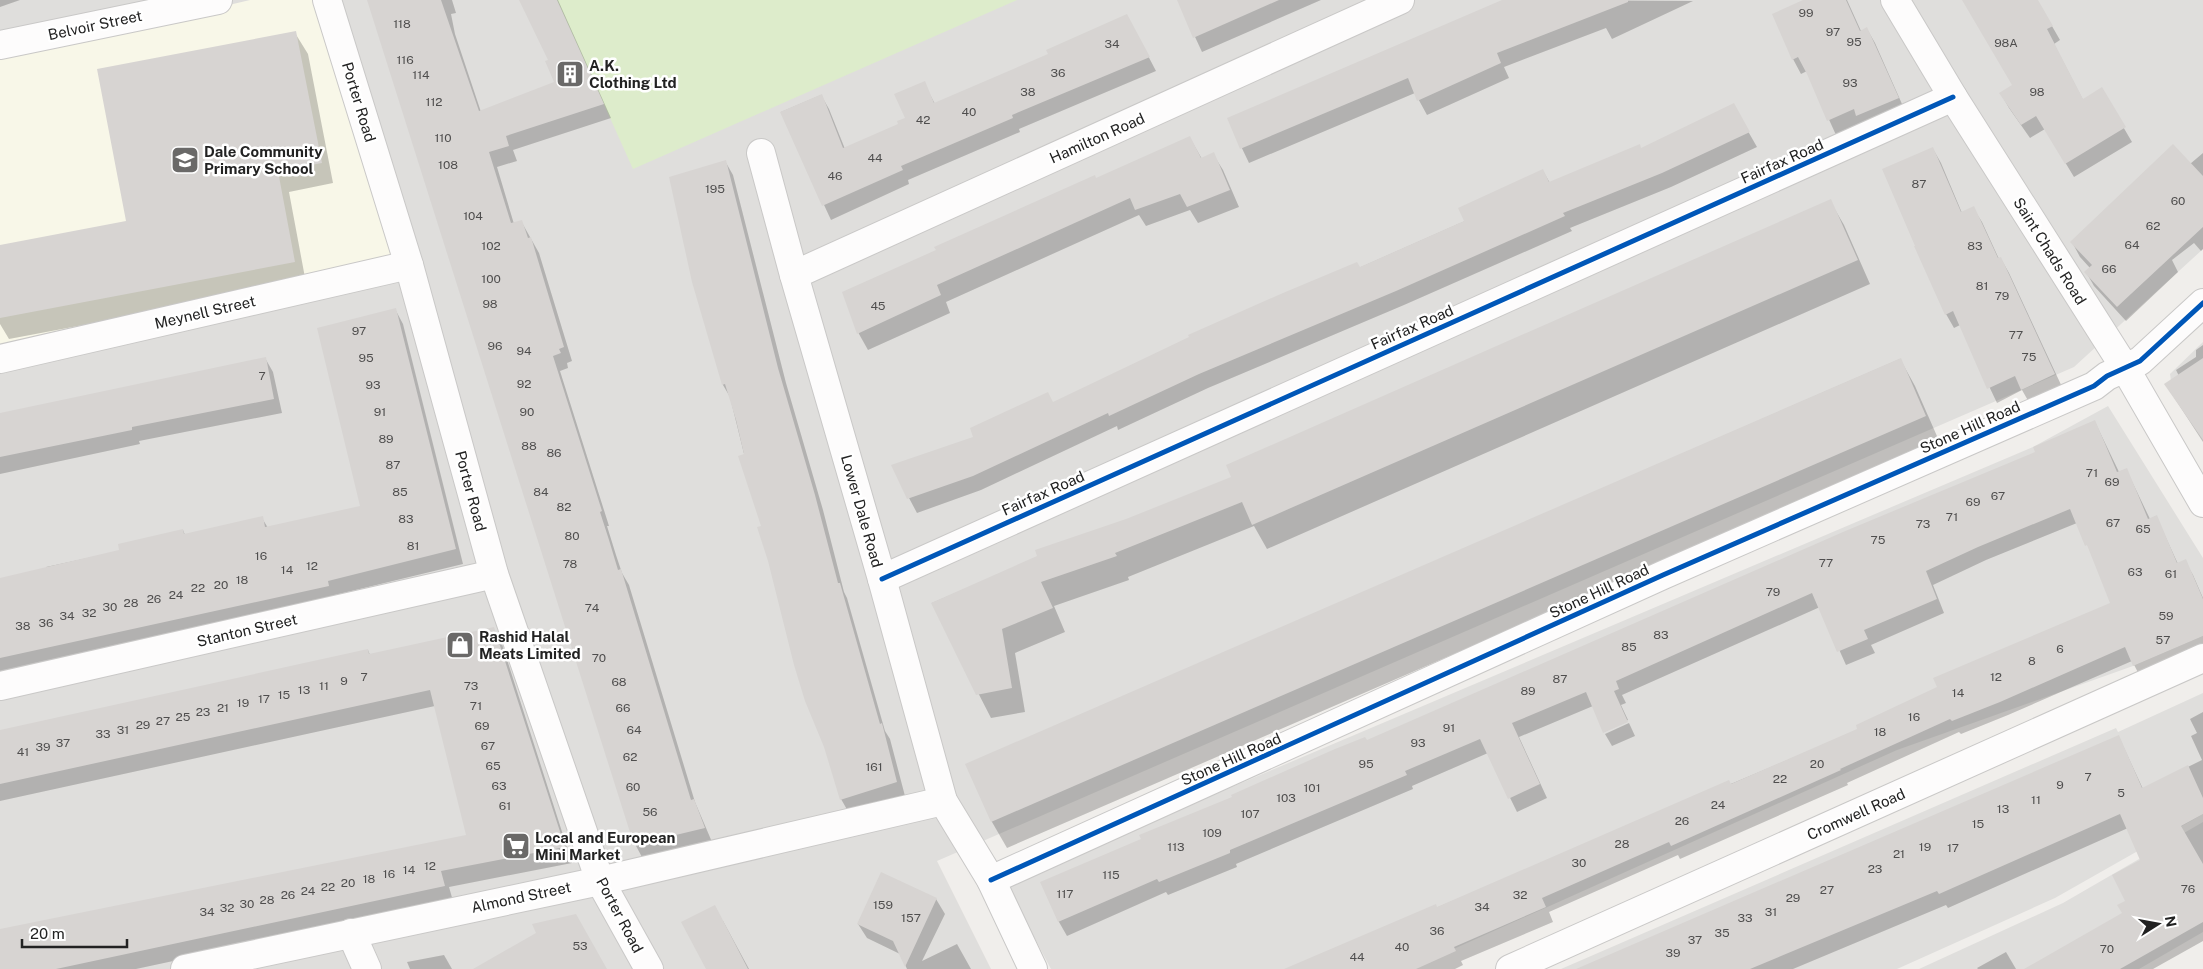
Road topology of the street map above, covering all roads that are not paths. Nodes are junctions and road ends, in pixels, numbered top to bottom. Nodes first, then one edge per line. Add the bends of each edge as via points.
1 (218, 0) edge
2 (327, 0) edge
3 (1400, 0) edge
4 (1895, 0) edge
5 (0, 45) edge
6 (1953, 97) junction
7 (761, 153) dead end
8 (409, 264) junction
9 (794, 275) junction
10 (2203, 303) edge
11 (0, 359) edge
12 (2125, 368) junction
13 (2203, 503) edge
14 (494, 574) junction
15 (882, 579) junction
16 (2203, 658) edge
17 (0, 686) edge
18 (943, 801) junction
19 (991, 880) junction
20 (600, 881) junction
21 (351, 933) junction
22 (185, 969) edge
23 (367, 969) edge
24 (649, 969) edge
25 (1033, 969) edge
26 (1510, 969) edge

1 - 5 street, Belvoir Street
2 - 8 street, Porter Road
3 - 9 street, Hamilton Road
4 - 6 street, Saint Chads Road
6 - 12 street, Saint Chads Road
6 - 15 street, Fairfax Road
7 - 9 street, Lower Dale Road
8 - 11 street, Meynell Street
8 - 14 street, Porter Road
9 - 15 street, Lower Dale Road
10 - 12 street, Stone Hill Road via 2140,362
12 - 13 street, Saint Chads Road
12 - 19 street, Stone Hill Road via 2070,396
14 - 17 street, Stanton Street
14 - 20 street, Porter Road
15 - 18 street, Lower Dale Road
16 - 26 street, Cromwell Road
18 - 19 street, Lower Dale Road
18 - 20 street, Almond Street
19 - 25 street, Lower Dale Road
20 - 21 street, Almond Street
20 - 24 street, Porter Road
21 - 22 street, Almond Street
21 - 23 street

